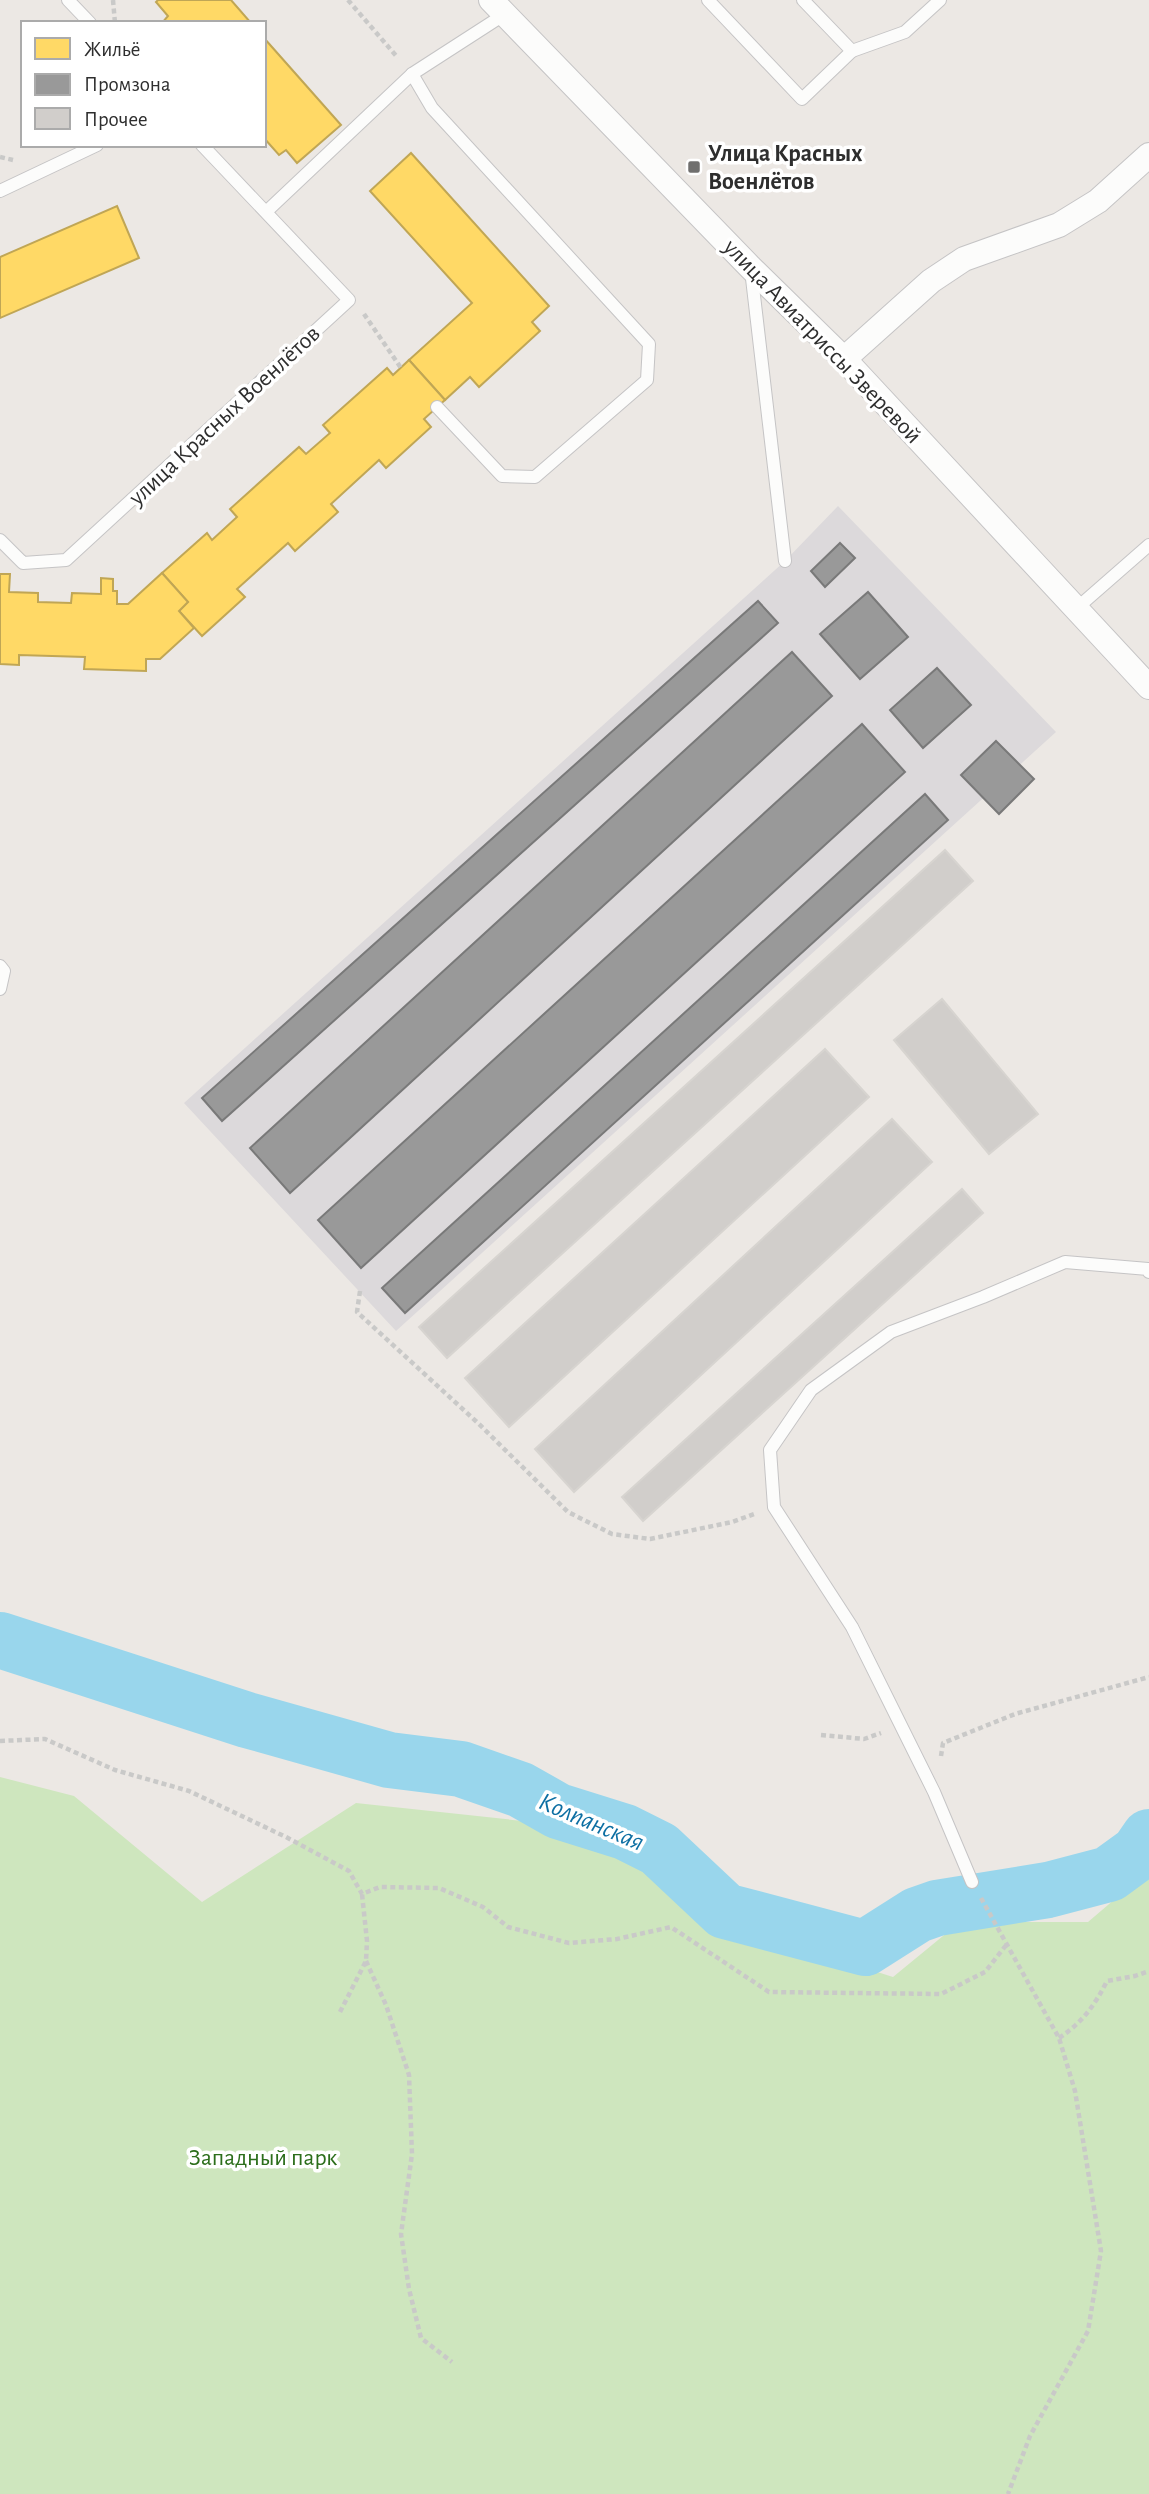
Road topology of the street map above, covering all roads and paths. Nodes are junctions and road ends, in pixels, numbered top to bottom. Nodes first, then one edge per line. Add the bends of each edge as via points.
1 (68, 0) edge
2 (114, 0) edge
3 (348, 0) edge
4 (708, 0) edge
5 (803, 0) edge
6 (940, 0) edge
7 (498, 7) edge
8 (88, 21) edge
9 (115, 21) edge
10 (852, 51) junction
11 (412, 74) junction
12 (93, 147) edge
13 (204, 147) edge
14 (1149, 155) edge
15 (0, 191) edge
16 (267, 211) junction
17 (750, 267) junction
18 (349, 300) junction
19 (844, 359) junction
20 (401, 368) dead end
21 (437, 407) dead end
22 (0, 540) edge
23 (1149, 545) edge
24 (785, 561) dead end
25 (1077, 608) junction
26 (1149, 687) edge
27 (0, 966) edge
28 (0, 989) edge
29 (1149, 1272) edge
30 (360, 1292) dead end
31 (774, 1507) junction
32 (1149, 1678) edge
33 (901, 1726) junction
34 (821, 1735) dead end
35 (0, 1741) edge
36 (934, 1792) junction
37 (972, 1882) joint
38 (362, 1894) junction
39 (1006, 1944) junction
40 (366, 1961) junction
41 (1149, 1971) edge
42 (340, 2012) dead end
43 (1059, 2038) junction
44 (452, 2362) dead end
45 (1008, 2494) edge

1 - 8 lane
2 - 9 path
3 - 11 path
4 - 10 lane via 802,99
5 - 10 lane
6 - 10 lane via 905,32
7 - 11 lane
7 - 17 street, улица Авиатриссы Зверевой
11 - 16 lane
11 - 21 lane via 432,108 649,344 648,380 535,477 502,476
12 - 15 lane
13 - 16 lane
14 - 19 street via 1098,201 1059,225 964,259 931,281
16 - 18 lane
17 - 19 street, улица Авиатриссы Зверевой
17 - 24 lane
18 - 20 path via 368,318
18 - 22 lane, улица Красных Военлётов via 66,560 23,563
19 - 25 street, улица Авиатриссы Зверевой
23 - 25 lane
25 - 26 street, улица Авиатриссы Зверевой
27 - 28 lane via 4,971
29 - 31 lane via 1065,1262 891,1332 811,1390 771,1450
30 - 31 path via 357,1312 568,1512 612,1534 650,1539 732,1522
31 - 33 lane via 852,1627
32 - 36 path via 1015,1714 943,1743
33 - 34 path via 864,1739
33 - 36 lane
35 - 38 path via 45,1739 115,1770 189,1791 349,1871
36 - 37 lane
37 - 39 path
38 - 39 path via 380,1887 439,1888 483,1907 508,1927 569,1943 671,1927 769,1992 941,1994 985,1972
38 - 40 path
39 - 43 path
40 - 42 path
40 - 44 path via 409,2075 412,2154 401,2234 409,2289 421,2338
41 - 43 path via 1107,1981 1076,2027
43 - 45 path via 1075,2091 1101,2251 1088,2331 1030,2436

